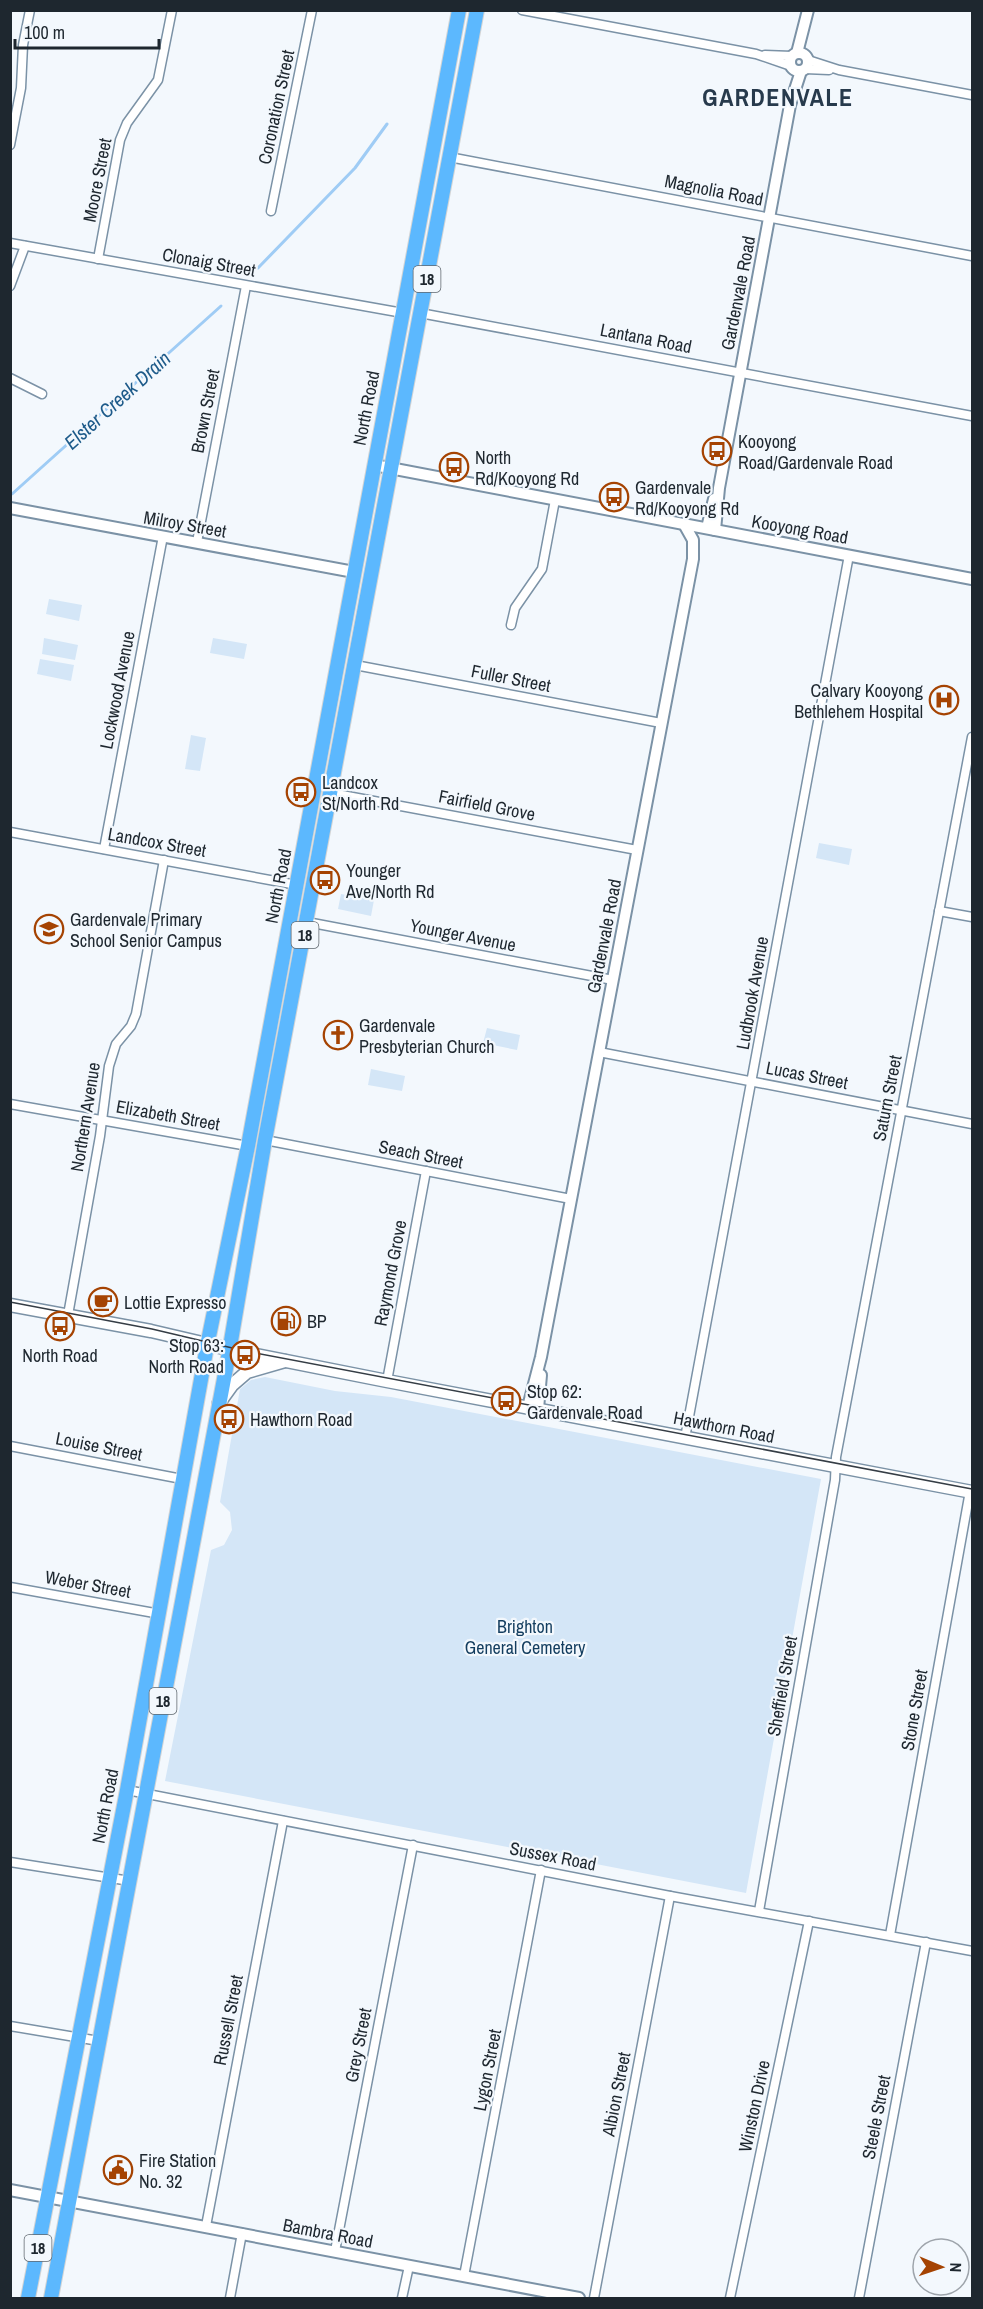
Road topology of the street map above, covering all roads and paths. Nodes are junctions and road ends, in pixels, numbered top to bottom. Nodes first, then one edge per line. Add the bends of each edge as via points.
1 (30, 10) edge
2 (172, 10) edge
3 (312, 10) edge
4 (459, 10) edge
5 (477, 10) edge
6 (522, 10) edge
7 (808, 14) edge
8 (799, 62) junction
9 (445, 87) junction
10 (462, 89) junction
11 (972, 95) edge
12 (10, 145) edge
13 (449, 157) junction
14 (271, 211) dead end
15 (769, 218) junction
16 (10, 243) edge
17 (25, 246) junction
18 (972, 256) edge
19 (98, 259) junction
20 (10, 286) edge
21 (246, 286) junction
22 (403, 313) junction
23 (420, 313) junction
24 (740, 373) junction
25 (10, 378) edge
26 (42, 394) dead end
27 (972, 416) edge
28 (374, 465) junction
29 (392, 468) junction
30 (555, 500) junction
31 (10, 508) edge
32 (684, 524) junction
33 (711, 529) junction
34 (163, 536) junction
35 (197, 542) junction
36 (849, 555) junction
37 (354, 572) junction
38 (972, 579) edge
39 (511, 625) dead end
40 (355, 665) junction
41 (661, 723) junction
42 (326, 726) junction
43 (343, 729) junction
44 (972, 737) edge
45 (331, 793) junction
46 (10, 832) edge
47 (104, 849) junction
48 (637, 850) junction
49 (164, 860) junction
50 (297, 885) junction
51 (939, 911) junction
52 (972, 917) edge
53 (307, 922) junction
54 (613, 980) junction
55 (599, 1052) junction
56 (753, 1082) junction
57 (10, 1104) edge
58 (901, 1110) junction
59 (101, 1120) junction
60 (972, 1124) edge
61 (265, 1140) junction
62 (248, 1146) junction
63 (426, 1171) junction
64 (570, 1199) junction
65 (219, 1284) junction
66 (241, 1287) junction
67 (10, 1305) edge
68 (68, 1315) junction
69 (207, 1343) junction
70 (230, 1349) junction
71 (286, 1361) junction
72 (387, 1381) junction
73 (219, 1403) junction
74 (533, 1408) junction
75 (686, 1438) junction
76 (10, 1446) edge
77 (836, 1467) junction
78 (182, 1479) junction
79 (971, 1492) edge
80 (10, 1587) edge
81 (159, 1614) junction
82 (127, 1790) junction
83 (146, 1794) junction
84 (283, 1821) junction
85 (413, 1845) junction
86 (10, 1862) edge
87 (542, 1870) junction
88 (110, 1879) junction
89 (130, 1881) junction
90 (670, 1896) junction
91 (759, 1911) junction
92 (809, 1921) junction
93 (890, 1935) junction
94 (926, 1942) junction
95 (972, 1951) edge
96 (10, 2026) edge
97 (79, 2038) junction
98 (99, 2041) junction
99 (66, 2111) junction
100 (86, 2115) junction
101 (10, 2190) edge
102 (49, 2197) junction
103 (70, 2201) junction
104 (206, 2226) junction
105 (242, 2233) junction
106 (335, 2252) junction
107 (409, 2266) junction
108 (464, 2276) junction
109 (28, 2298) edge
110 (51, 2298) edge
111 (230, 2298) edge
112 (402, 2298) edge
113 (576, 2298) edge
114 (594, 2298) edge
115 (730, 2298) edge
116 (859, 2298) edge

1 - 12 street
2 - 19 street, Moore Street via 158,80 127,123 120,140
3 - 14 street, Coronation Street
4 - 9 highway, North Road / 18
5 - 10 highway, North Road / 18
6 - 8 street
7 - 8 street, Gardenvale Road
8 - 11 street
8 - 15 street, Gardenvale Road
9 - 10 highway
9 - 22 highway, North Road / 18
10 - 13 highway, North Road / 18
13 - 15 street, Magnolia Road
13 - 23 highway, North Road / 18
15 - 18 street, Magnolia Road
15 - 24 street, Gardenvale Road
16 - 17 street, Clonaig Street
17 - 19 street, Clonaig Street
17 - 20 street
19 - 21 street, Clonaig Street
21 - 22 street, Clonaig Street
21 - 35 street, Brown Street
22 - 28 highway, North Road / 18
23 - 24 street, Lantana Road
23 - 29 highway, North Road / 18
24 - 27 street, Lantana Road
24 - 33 street, Gardenvale Road
25 - 26 street
28 - 29 street, Kooyong Road
28 - 37 highway, North Road / 18
29 - 30 street, Kooyong Road
29 - 40 highway, North Road / 18
30 - 32 street, Kooyong Road
30 - 39 street via 542,569 515,608
31 - 34 street, Milroy Street
32 - 33 street, Kooyong Road
32 - 41 street, Gardenvale Road via 693,540 693,559
33 - 36 street, Kooyong Road
34 - 35 street, Milroy Street
34 - 47 street, Lockwood Avenue
35 - 37 street, Milroy Street
36 - 38 street, Kooyong Road
36 - 56 street, Ludbrook Avenue
37 - 42 highway, North Road / 18
40 - 41 street, Fuller Street
40 - 43 highway, North Road / 18
41 - 48 street, Gardenvale Road
42 - 43 highway
42 - 50 highway, North Road / 18
43 - 45 highway, North Road / 18
44 - 51 street, Saturn Street
45 - 48 street, Fairfield Grove
45 - 53 highway, North Road / 18
46 - 47 street, Landcox Street
47 - 49 street, Landcox Street
48 - 54 street, Gardenvale Road
49 - 50 street, Landcox Street
49 - 59 street, Northern Avenue via 136,1014 113,1050
50 - 62 highway, North Road / 18
51 - 52 street
51 - 58 street, Saturn Street
53 - 54 street, Younger Avenue
53 - 61 highway, North Road / 18
54 - 55 street, Gardenvale Road
55 - 56 street, Lucas Street
55 - 64 street, Gardenvale Road
56 - 58 street, Lucas Street
56 - 75 street, Ludbrook Avenue
57 - 59 street, Elizabeth Street
58 - 60 street, Lucas Street
58 - 77 street, Saturn Street
59 - 62 street, Elizabeth Street
59 - 68 street, Northern Avenue
61 - 63 street, Seach Street
61 - 66 highway, North Road / 18
62 - 65 highway, North Road / 18
63 - 64 street, Seach Street
63 - 72 street, Raymond Grove
64 - 74 street, Gardenvale Road
65 - 66 highway
65 - 69 highway, North Road / 18
66 - 70 highway, North Road / 18
67 - 68 main road, Hawthorn Road
68 - 69 main road, Hawthorn Road
69 - 70 main road, Hawthorn Road
69 - 78 highway, North Road / 18
70 - 71 main road, Hawthorn Road
70 - 73 highway, North Road / 18
71 - 72 main road, Hawthorn Road
71 - 73 main road via 247,1372
72 - 74 main road, Hawthorn Road
73 - 83 highway, North Road / 18
74 - 75 main road, Hawthorn Road
75 - 77 main road, Hawthorn Road
76 - 78 street, Louise Street
77 - 79 main road, Hawthorn Road
77 - 91 street, Sheffield Street
78 - 81 highway, North Road / 18
79 - 93 street, Stone Street
80 - 81 street, Weber Street
81 - 82 highway, North Road / 18
82 - 83 street, Sussex Road
82 - 88 highway, North Road / 18
83 - 84 street, Sussex Road
83 - 89 highway, North Road / 18
84 - 85 street, Sussex Road
84 - 104 street, Russell Street
85 - 87 street, Sussex Road
85 - 106 street, Grey Street
86 - 88 street
87 - 90 street, Sussex Road
87 - 108 street, Lygon Street
88 - 89 street
88 - 97 highway, North Road / 18
89 - 98 highway, North Road / 18
90 - 91 street, Sussex Road
90 - 114 street, Albion Street
91 - 92 street, Sussex Road
92 - 93 street, Sussex Road
92 - 115 street, Winston Drive
93 - 94 street, Sussex Road
94 - 95 street, Sussex Road
94 - 116 street, Steele Street
96 - 97 street
97 - 98 street
97 - 99 highway, North Road / 18
98 - 100 highway, North Road / 18
99 - 100 highway
99 - 102 highway, North Road / 18
100 - 103 highway, North Road / 18
101 - 102 street, Bambra Road
102 - 103 street, Bambra Road
102 - 109 highway, North Road / 18
103 - 104 street, Bambra Road
103 - 110 highway, North Road / 18
104 - 105 street, Bambra Road
105 - 106 street, Bambra Road
105 - 111 street
106 - 107 street, Bambra Road
107 - 108 street, Bambra Road
107 - 112 street
108 - 113 street, Bambra Road

